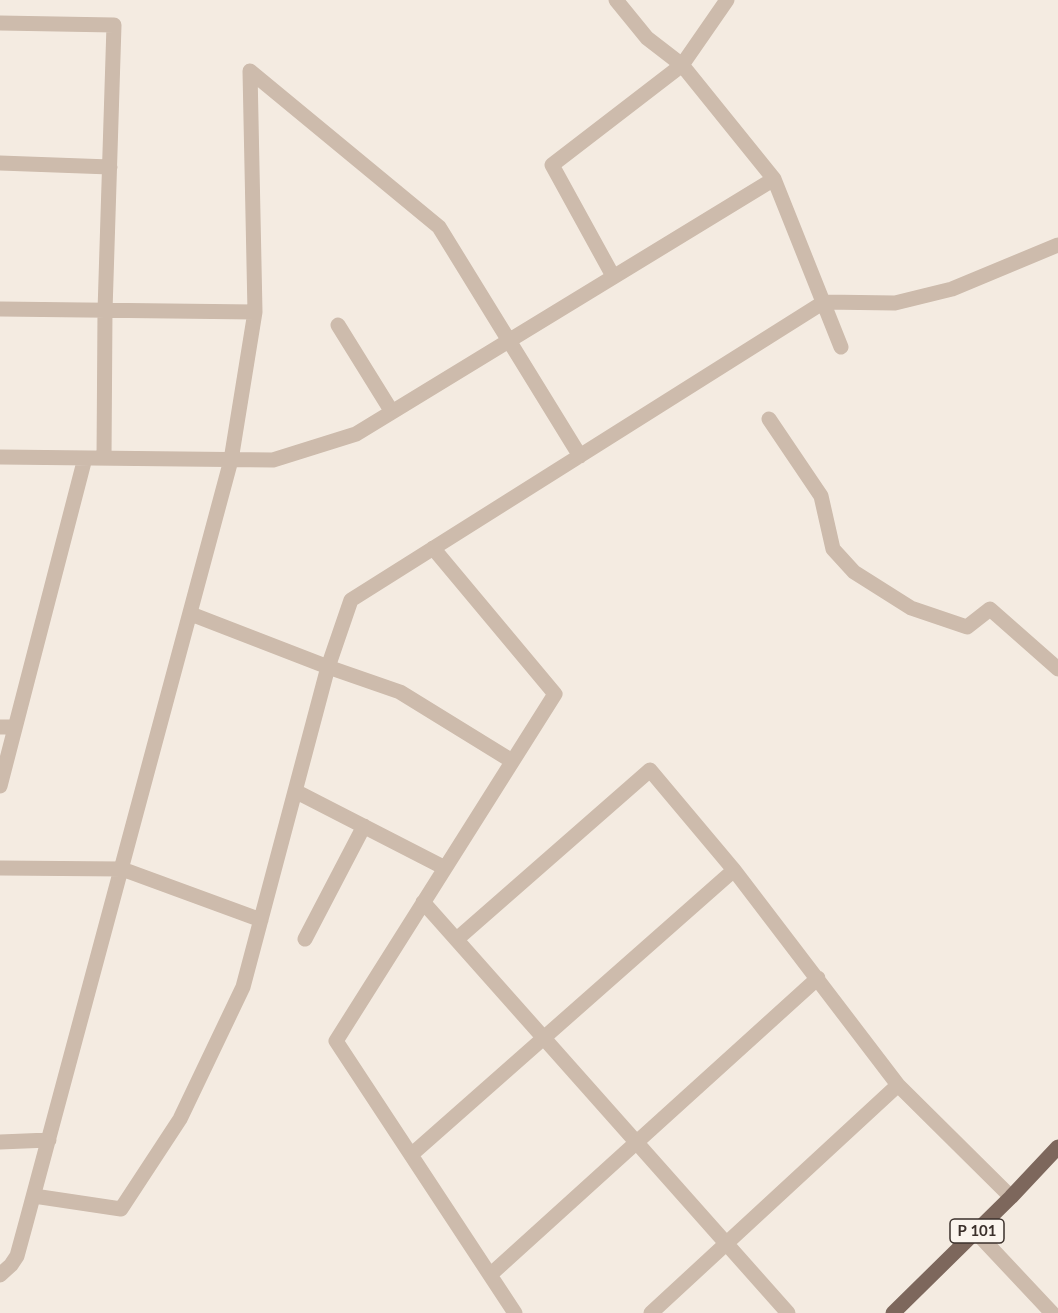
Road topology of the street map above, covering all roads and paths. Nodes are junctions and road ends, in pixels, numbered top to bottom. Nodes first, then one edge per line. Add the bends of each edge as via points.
1 (616, 0) edge
2 (727, 0) edge
3 (0, 23) edge
4 (682, 65) junction
5 (0, 164) edge
6 (110, 167) junction
7 (774, 179) junction
8 (1058, 245) edge
9 (613, 276) junction
10 (824, 302) junction
11 (0, 309) edge
12 (105, 310) junction
13 (255, 312) junction
14 (338, 325) dead end
15 (508, 340) junction
16 (841, 348) dead end
17 (392, 412) junction
18 (769, 419) dead end
19 (580, 456) junction
20 (0, 457) edge
21 (86, 458) junction
22 (104, 458) junction
23 (231, 460) junction
24 (433, 548) junction
25 (191, 614) junction
26 (328, 668) junction
27 (1058, 669) edge
28 (8, 727) edge
29 (512, 761) junction
30 (0, 786) edge
31 (295, 791) junction
32 (364, 826) junction
33 (0, 868) edge
34 (445, 868) junction
35 (122, 869) junction
36 (734, 870) junction
37 (423, 902) junction
38 (261, 920) junction
39 (305, 939) dead end
40 (457, 939) junction
41 (818, 978) junction
42 (545, 1039) junction
43 (898, 1085) junction
44 (49, 1140) junction
45 (0, 1142) edge
46 (637, 1142) junction
47 (1058, 1147) edge
48 (411, 1155) junction
49 (34, 1196) junction
50 (1011, 1197) junction
51 (976, 1232) junction
52 (726, 1243) junction
53 (0, 1275) edge
54 (490, 1275) junction
55 (515, 1313) edge
56 (651, 1313) edge
57 (788, 1313) edge
58 (893, 1313) edge
59 (1052, 1313) edge

1 - 4 street via 647,38
2 - 4 street
3 - 6 street via 114,25
4 - 7 street
4 - 9 street via 552,165
5 - 6 street
6 - 12 street
7 - 9 street
7 - 10 street
8 - 10 street via 952,289 895,303
9 - 15 street
10 - 16 street
10 - 19 street
11 - 12 street
12 - 13 street
12 - 22 street
13 - 15 street via 250,70 439,227
13 - 23 street
14 - 17 street
15 - 17 street
15 - 19 street
17 - 23 street via 356,434 273,460
18 - 27 street via 821,496 833,549 854,572 911,608 967,627 990,609
19 - 24 street
20 - 21 street
21 - 22 street
21 - 28 street
22 - 23 street
23 - 25 street
24 - 26 street via 351,600
24 - 29 street via 555,694
25 - 26 street
25 - 35 street
26 - 29 street via 400,692
26 - 31 street
28 - 30 street
29 - 34 street
31 - 32 street
31 - 38 street
32 - 34 street
32 - 39 street
33 - 35 street
34 - 37 street
35 - 38 street
35 - 44 street
36 - 40 street via 650,770
36 - 41 street
36 - 42 street
37 - 40 street
37 - 48 street via 336,1041
38 - 49 street via 243,987 180,1119 121,1209
40 - 42 street
41 - 43 street
41 - 46 street
42 - 46 street
42 - 48 street
43 - 50 street
43 - 52 street
44 - 45 street
44 - 49 street
46 - 52 street
46 - 54 street
47 - 50 main road, P 101
48 - 54 street
49 - 53 street via 17,1256
50 - 51 main road, P 101
51 - 58 main road, P 101
51 - 59 street
52 - 56 street
52 - 57 street
54 - 55 street

